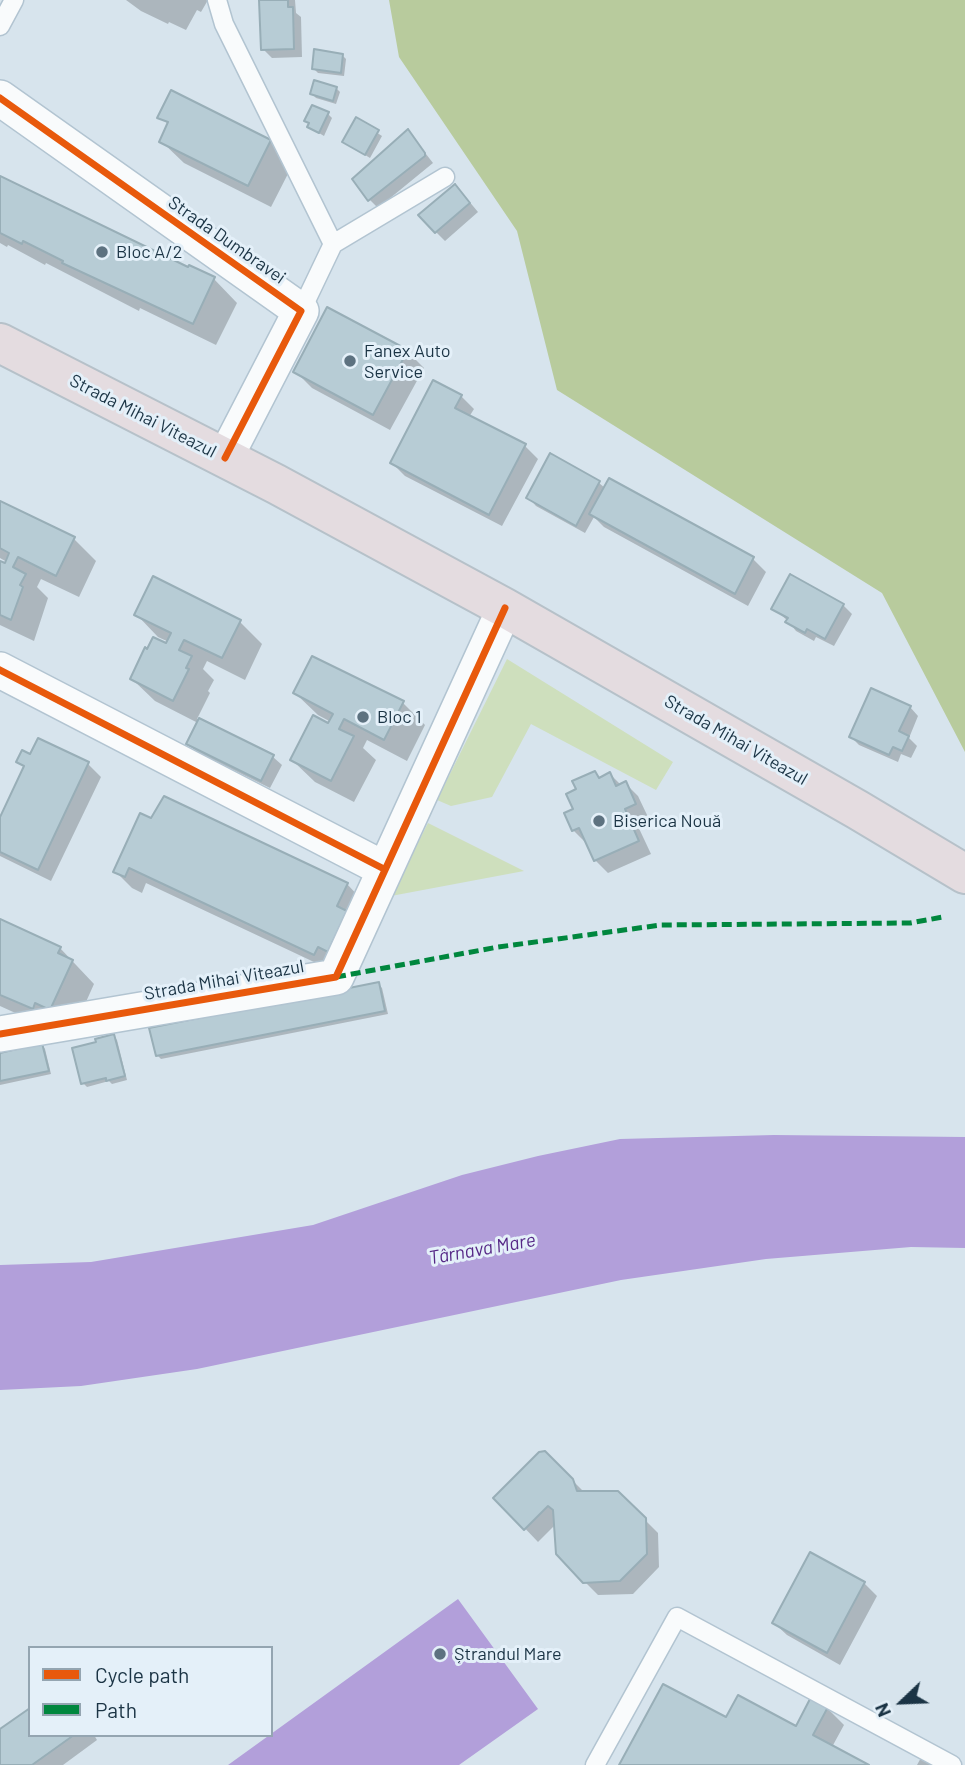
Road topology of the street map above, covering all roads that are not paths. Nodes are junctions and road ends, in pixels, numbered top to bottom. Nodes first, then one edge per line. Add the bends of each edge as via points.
1 (14, 0) edge
2 (217, 0) edge
3 (0, 26) edge
4 (0, 98) edge
5 (445, 177) dead end
6 (333, 244) junction
7 (301, 312) junction
8 (1, 346) edge
9 (225, 458) junction
10 (505, 608) junction
11 (0, 670) edge
12 (384, 869) junction
13 (965, 874) edge
14 (0, 1034) edge
15 (595, 1765) edge
16 (953, 1765) edge

1 - 3 lane
2 - 6 lane via 224,24
4 - 7 street, Strada Dumbravei
5 - 6 lane
6 - 7 lane
7 - 9 street
8 - 9 highway, Strada Mihai Viteazul
9 - 10 highway, Strada Mihai Viteazul
10 - 12 street, Strada Mihai Viteazul
10 - 13 highway, Strada Mihai Viteazul
11 - 12 street
12 - 14 street, Strada Mihai Viteazul via 336,977
15 - 16 lane via 677,1617

